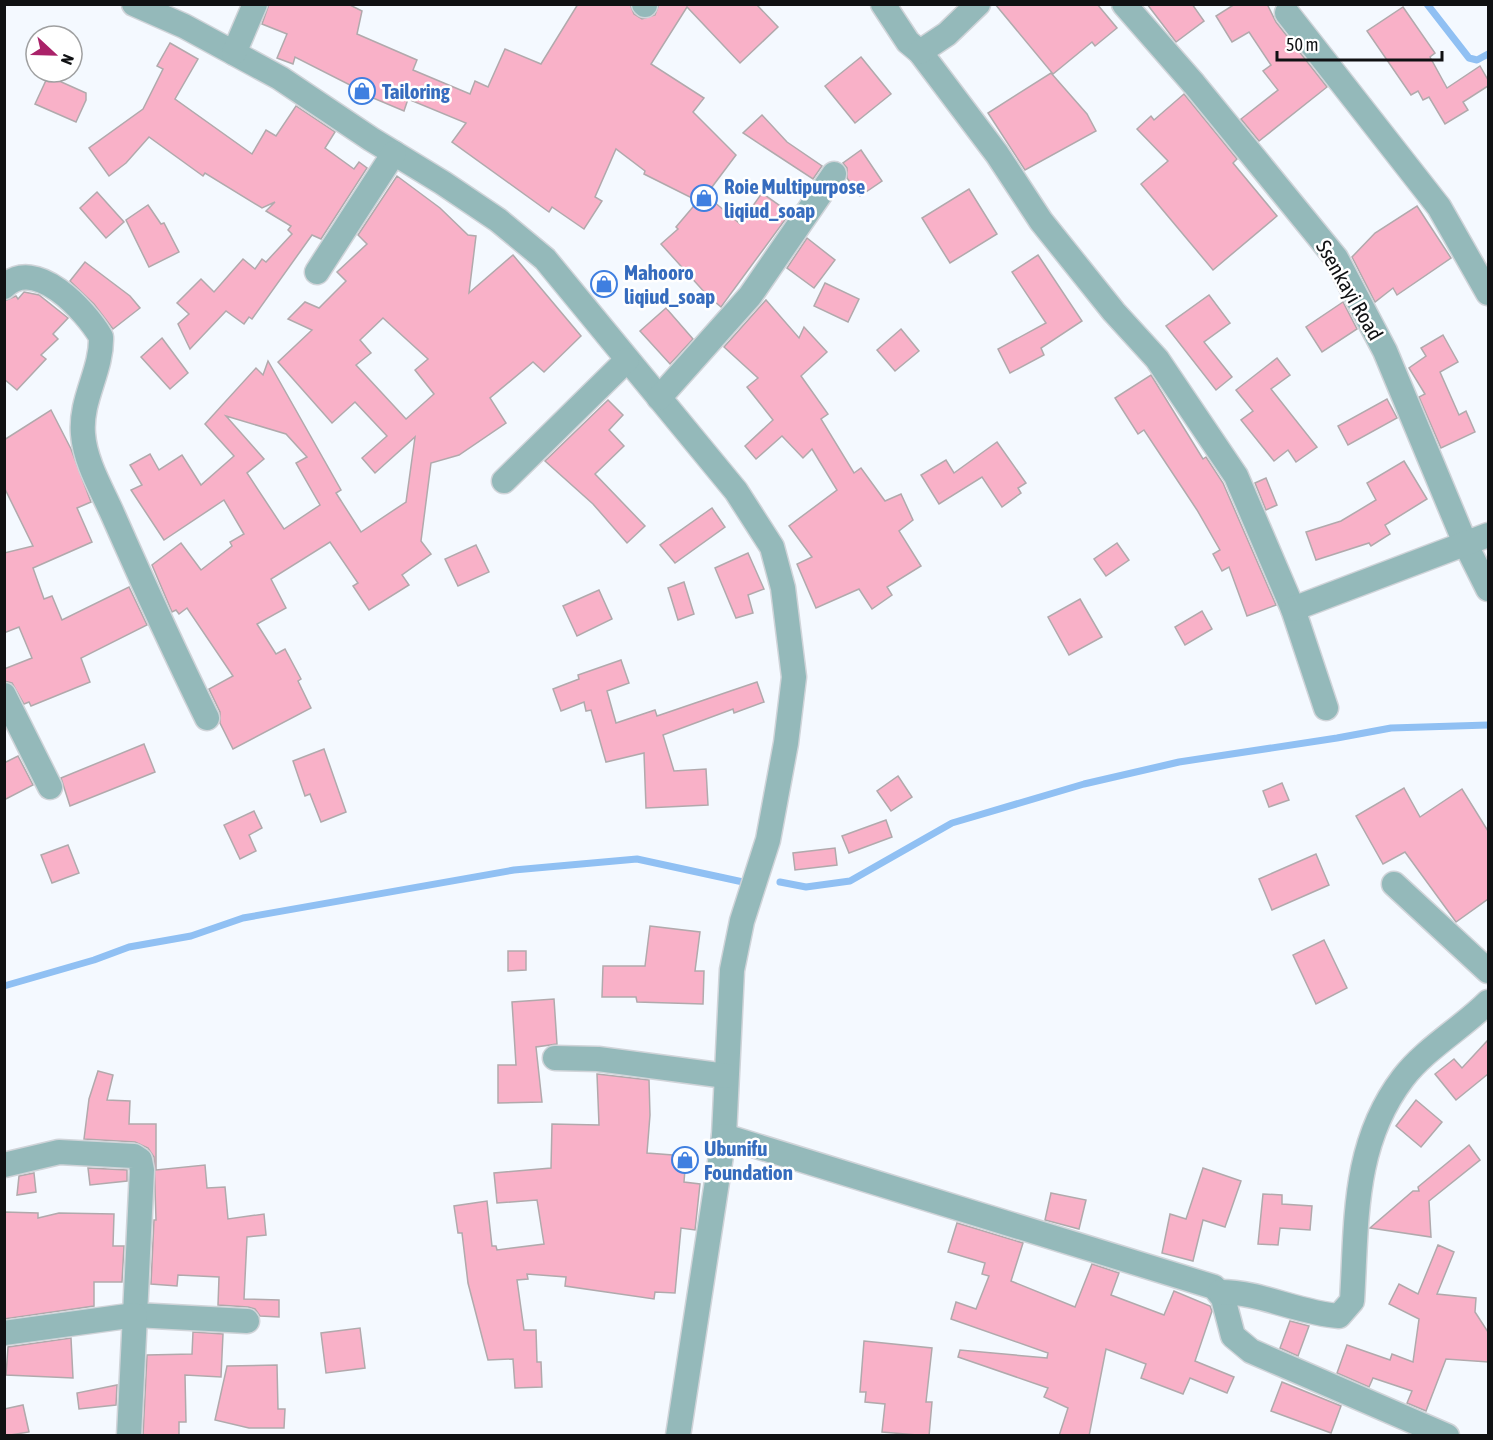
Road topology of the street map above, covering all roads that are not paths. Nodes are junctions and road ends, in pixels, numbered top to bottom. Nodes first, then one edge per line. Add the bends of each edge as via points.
1 (134, 4) edge
2 (255, 4) edge
3 (883, 4) edge
4 (978, 4) edge
5 (1125, 4) edge
6 (1287, 13) dead end
7 (920, 52) junction
8 (234, 53) junction
9 (394, 153) junction
10 (834, 174) dead end
11 (317, 272) dead end
12 (4, 287) edge
13 (1488, 293) edge
14 (627, 360) junction
15 (659, 398) junction
16 (504, 481) dead end
17 (1488, 534) edge
18 (1465, 543) junction
19 (1488, 589) edge
20 (1293, 609) junction
21 (4, 695) edge
22 (1326, 708) dead end
23 (207, 718) dead end
24 (51, 787) dead end
25 (1394, 884) dead end
26 (1488, 971) edge
27 (1488, 1002) edge
28 (555, 1058) dead end
29 (726, 1076) junction
30 (724, 1136) junction
31 (4, 1165) edge
32 (1220, 1292) junction
33 (135, 1315) junction
34 (246, 1321) dead end
35 (4, 1334) edge
36 (129, 1436) edge
37 (678, 1436) edge
38 (1447, 1436) edge

1 - 8 street
2 - 8 street
3 - 7 street via 908,42
4 - 7 street via 947,34
5 - 18 street, Ssenkayi Road via 1336,258 1385,351
6 - 13 street via 1439,207
7 - 20 street via 997,154 1041,221 1157,359 1193,411 1236,476
8 - 9 street via 280,78
9 - 11 street
9 - 14 street via 498,220 545,258
10 - 15 street via 750,296
12 - 23 street via 15,278 37,278 63,294 101,336 97,367 84,400 85,451
14 - 15 street
14 - 16 street
15 - 29 street via 736,491 772,547 791,644 794,677 776,797 732,970
17 - 18 street
18 - 19 street, Ssenkayi Road
18 - 20 street
20 - 22 street
21 - 24 street
25 - 26 street
27 - 32 street via 1404,1077 1381,1114 1366,1153 1356,1200 1352,1301 1339,1316 1238,1292
28 - 29 street via 598,1059
29 - 30 street
30 - 32 street
30 - 37 street
31 - 33 street via 59,1152 134,1156 140,1160
32 - 38 street via 1233,1336 1251,1351
33 - 34 street
33 - 35 street
33 - 36 street

